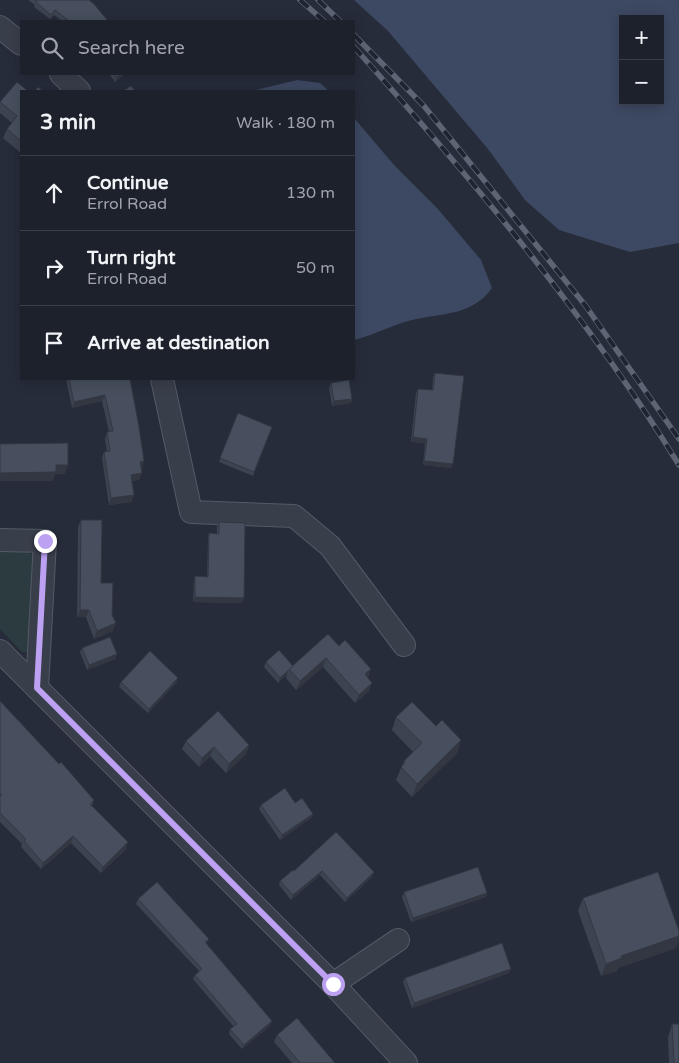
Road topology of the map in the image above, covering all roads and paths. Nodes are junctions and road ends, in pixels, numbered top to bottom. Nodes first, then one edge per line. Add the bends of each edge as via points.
1 (0, 27) edge
2 (20, 43) edge
3 (62, 75) edge
4 (78, 90) edge
5 (162, 380) edge
6 (0, 540) edge
7 (404, 645) dead end
8 (0, 651) edge
9 (37, 688) junction
10 (398, 940) dead end
11 (333, 984) junction
12 (406, 1063) edge

1 - 2 street
3 - 4 street
5 - 7 street via 191,512 294,516 330,546
6 - 9 street via 45,541
8 - 9 street
9 - 11 street
10 - 11 street
11 - 12 street

